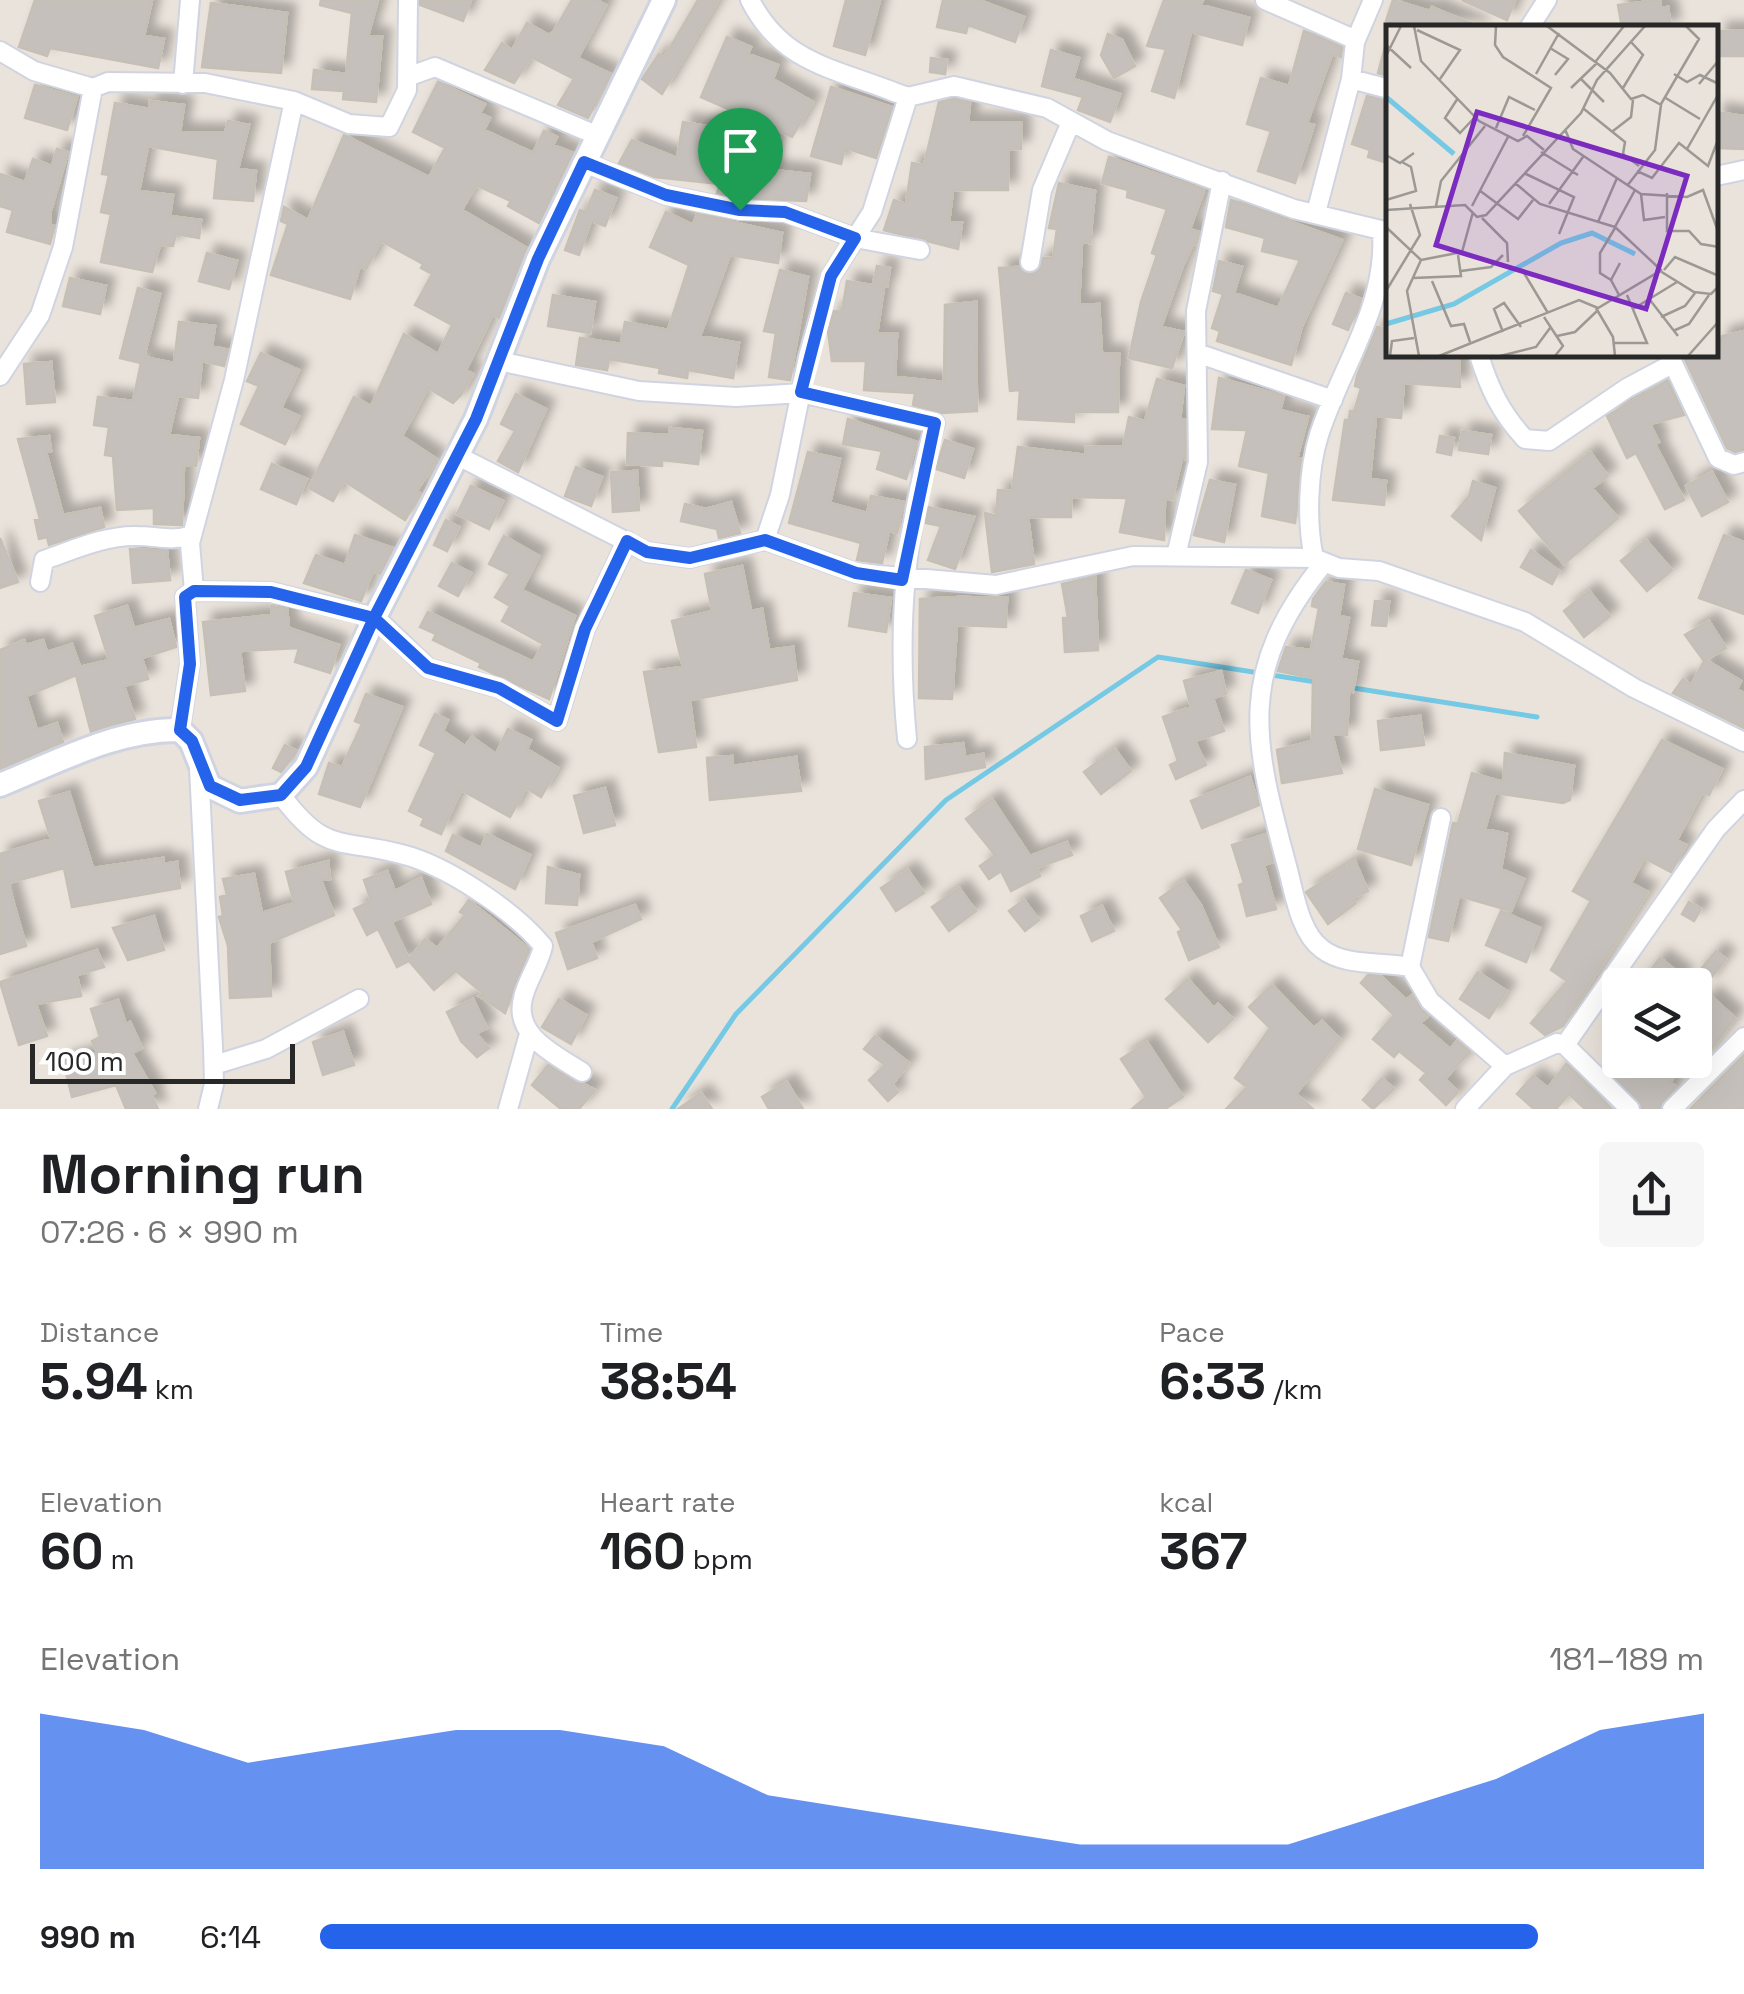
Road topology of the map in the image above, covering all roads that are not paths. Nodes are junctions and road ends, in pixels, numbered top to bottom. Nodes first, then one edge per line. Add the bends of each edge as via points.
1 (190, 0) edge
2 (408, 0) edge
3 (664, 0) edge
4 (750, 0) edge
5 (1265, 0) edge
6 (1373, 0) edge
7 (1546, 0) edge
8 (1531, 25) edge
9 (1356, 40) junction
10 (0, 51) edge
11 (412, 68) junction
12 (1351, 79) junction
13 (183, 84) junction
14 (92, 88) junction
15 (1386, 88) edge
16 (908, 97) junction
17 (294, 101) junction
18 (1070, 122) junction
19 (596, 135) junction
20 (584, 162) junction
21 (1744, 170) edge
22 (1719, 175) edge
23 (1222, 182) junction
24 (1316, 213) junction
25 (1385, 231) edge
26 (855, 238) junction
27 (920, 250) dead end
28 (1030, 262) dead end
29 (1197, 353) junction
30 (1480, 358) edge
31 (1671, 360) edge
32 (499, 361) junction
33 (0, 376) edge
34 (801, 392) junction
35 (1333, 400) junction
36 (458, 456) junction
37 (1744, 462) edge
38 (192, 536) junction
39 (765, 540) junction
40 (627, 541) junction
41 (1176, 556) junction
42 (1318, 561) junction
43 (902, 580) junction
44 (40, 582) dead end
45 (194, 591) junction
46 (374, 618) junction
47 (180, 730) junction
48 (907, 739) dead end
49 (1744, 742) edge
50 (199, 768) junction
51 (0, 784) edge
52 (281, 795) junction
53 (226, 797) junction
54 (1744, 800) edge
55 (1441, 818) dead end
56 (202, 824) junction
57 (1410, 967) junction
58 (359, 999) dead end
59 (529, 1034) junction
60 (1744, 1038) edge
61 (1565, 1045) junction
62 (214, 1065) junction
63 (1505, 1066) junction
64 (582, 1072) dead end
65 (208, 1109) edge
66 (508, 1109) edge
67 (1465, 1109) edge
68 (1630, 1109) edge
69 (1672, 1109) edge

1 - 13 street
2 - 11 street
3 - 19 street
4 - 16 street via 771,36 793,52
5 - 9 street
6 - 9 street
7 - 8 street
9 - 12 street
10 - 14 street via 34,71
11 - 17 street via 388,127 349,124
11 - 19 street via 435,67
12 - 15 street
12 - 24 street
13 - 14 street via 108,82
13 - 17 street
14 - 33 street via 63,247 40,314
16 - 18 street via 954,86 1047,108
16 - 26 street via 872,212
17 - 38 street via 234,380
18 - 23 street
18 - 28 street via 1042,190
19 - 20 street
20 - 26 street via 666,195 785,212
20 - 32 street
21 - 22 street
23 - 24 street
23 - 29 street via 1196,312
24 - 25 street
25 - 35 street via 1364,336
26 - 27 street
26 - 34 street via 831,276
29 - 35 street
29 - 41 street via 1198,462
30 - 31 street via 1494,400 1514,426 1525,439 1549,441
31 - 37 street via 1718,458
32 - 34 street via 639,390 736,398
32 - 36 street
34 - 39 street
34 - 43 street via 935,423
35 - 42 street via 1313,462
36 - 40 street
36 - 46 street
38 - 44 street via 91,544 44,560
38 - 45 street
39 - 40 street via 690,558 647,552
39 - 43 street via 856,573
40 - 46 street via 580,642 557,721 499,688 428,668
41 - 42 street
41 - 43 street via 1133,556 996,586
42 - 49 street via 1380,571 1526,622 1634,688
42 - 57 street via 1290,605 1262,674 1258,709 1267,791 1313,941 1344,960
43 - 48 street
45 - 46 street via 271,592
45 - 47 street via 185,597 190,664
46 - 52 street via 306,767
47 - 50 street via 192,741
47 - 51 street via 122,736
50 - 53 street
50 - 56 street
52 - 53 street
52 - 59 street via 320,836 402,854 502,908 532,933 543,946 522,999
53 - 56 street
54 - 61 street
55 - 57 street
56 - 62 street
57 - 63 street via 1430,1001
58 - 62 street via 266,1049
59 - 64 street
59 - 66 street
60 - 69 street
61 - 63 street
61 - 68 street
62 - 65 street
63 - 67 street

